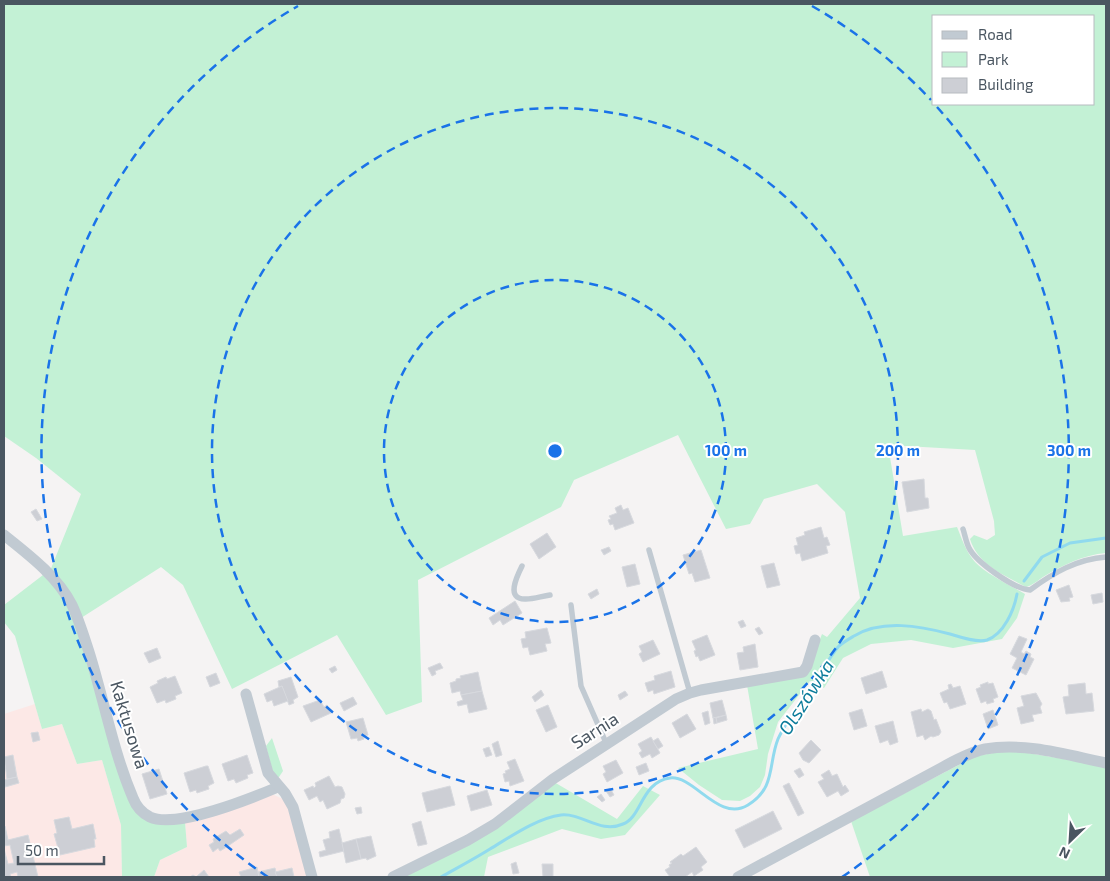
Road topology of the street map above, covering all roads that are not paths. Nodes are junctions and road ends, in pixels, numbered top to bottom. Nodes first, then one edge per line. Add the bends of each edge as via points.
1 (963, 529) dead end
2 (4, 535) edge
3 (649, 550) dead end
4 (1106, 557) edge
5 (522, 566) dead end
6 (550, 595) dead end
7 (571, 605) dead end
8 (815, 640) dead end
9 (690, 693) junction
10 (246, 694) dead end
11 (607, 745) junction
12 (1106, 763) edge
13 (278, 786) junction
14 (312, 877) edge
15 (393, 877) edge
16 (738, 877) edge

1 - 4 lane via 969,548 979,562 1025,590 1080,562
2 - 13 street, Kaktusowa via 49,574 73,607 133,798 144,813 165,820 189,818
3 - 9 lane
5 - 6 lane via 514,582 516,596 525,599
7 - 11 lane via 581,686
8 - 9 street, Sarnia via 803,672
9 - 11 street, Sarnia
10 - 13 street via 264,764
11 - 15 street, Sarnia via 553,779 495,824
12 - 16 street via 1025,748 974,752
13 - 14 street via 293,807

